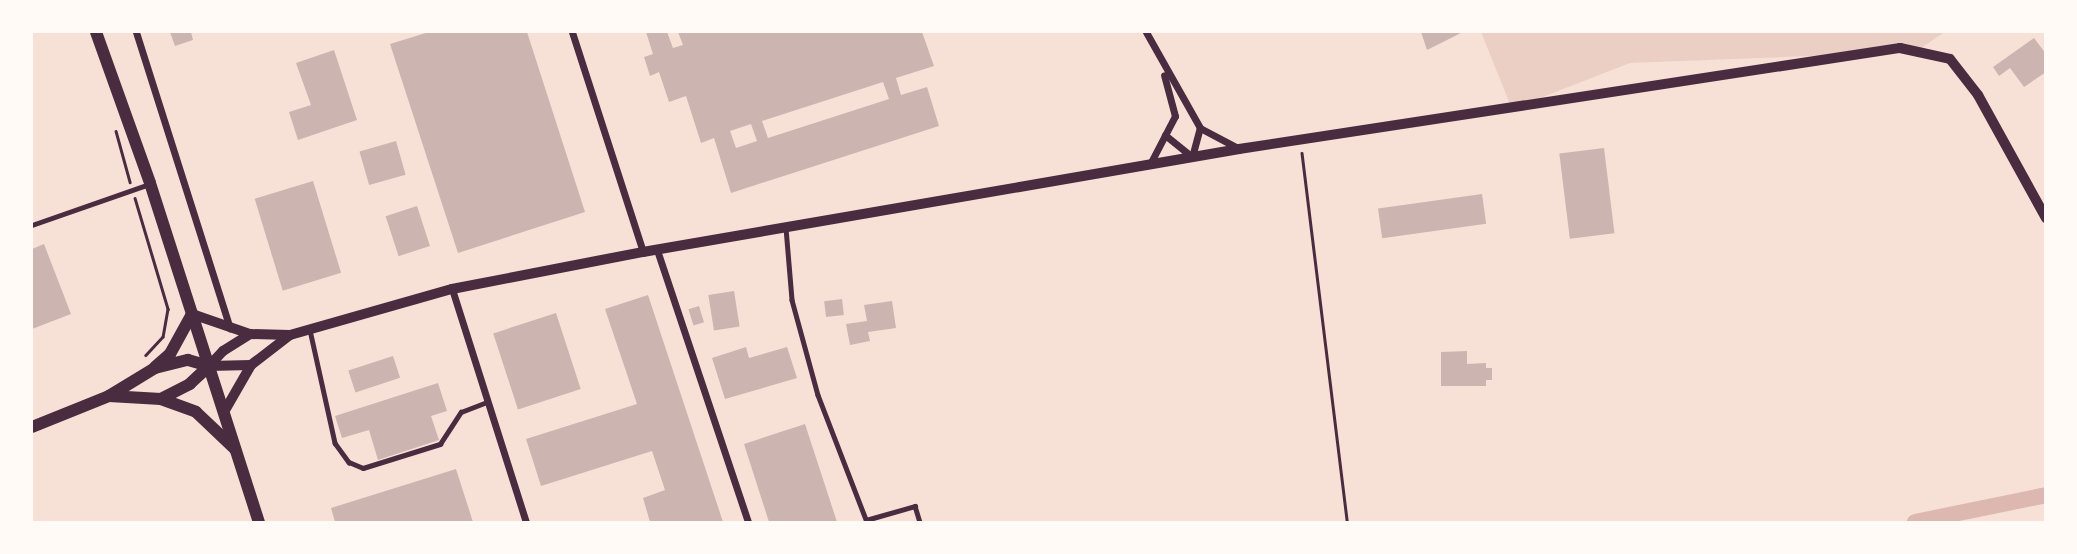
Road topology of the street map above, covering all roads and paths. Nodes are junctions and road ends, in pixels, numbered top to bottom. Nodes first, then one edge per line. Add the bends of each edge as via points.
1 (96, 32) edge
2 (136, 32) edge
3 (572, 32) edge
4 (1146, 32) edge
5 (1161, 64) junction
6 (1200, 128) junction
7 (115, 130) dead end
8 (1165, 135) junction
9 (1300, 139) junction
10 (1239, 149) junction
11 (1192, 157) junction
12 (1150, 164) junction
13 (150, 183) junction
14 (132, 190) junction
15 (2046, 218) edge
16 (32, 225) edge
17 (786, 227) junction
18 (657, 250) junction
19 (643, 252) junction
20 (452, 289) junction
21 (192, 314) junction
22 (230, 329) junction
23 (309, 329) junction
24 (250, 334) junction
25 (290, 335) junction
26 (142, 360) dead end
27 (251, 365) junction
28 (209, 366) junction
29 (155, 368) junction
30 (109, 396) junction
31 (161, 399) junction
32 (488, 401) junction
33 (223, 412) junction
34 (32, 427) edge
35 (235, 449) junction
36 (867, 522) edge
37 (259, 523) edge
38 (526, 523) edge
39 (748, 523) edge
40 (920, 523) edge
41 (1348, 523) edge

1 - 13 main road
2 - 22 street
3 - 19 street
4 - 5 street
5 - 6 street
5 - 8 street via 1175,116
6 - 10 street
6 - 11 street
7 - 14 path
8 - 11 street
8 - 12 street
9 - 10 street
9 - 15 street via 1900,48 1950,59 1978,95
9 - 41 path
10 - 11 street
11 - 12 street
12 - 17 street
13 - 14 lane
13 - 21 main road
14 - 16 lane
14 - 26 path via 168,309 163,337
17 - 18 street
17 - 36 lane via 792,300 818,395
18 - 19 street
18 - 39 street
19 - 20 street
20 - 23 street
20 - 32 street
21 - 22 street
21 - 28 main road
21 - 29 main road via 170,354
22 - 24 street
23 - 25 street
23 - 32 lane via 335,443 349,462 363,468 440,444 461,412
24 - 25 street
24 - 28 street
25 - 27 street
27 - 28 street
27 - 33 street
28 - 29 main road via 188,360
28 - 31 main road via 190,384
28 - 33 main road
29 - 30 main road
30 - 31 main road
30 - 34 main road
31 - 35 main road via 197,412
32 - 38 street
33 - 35 main road
35 - 37 main road
36 - 40 lane via 915,506

